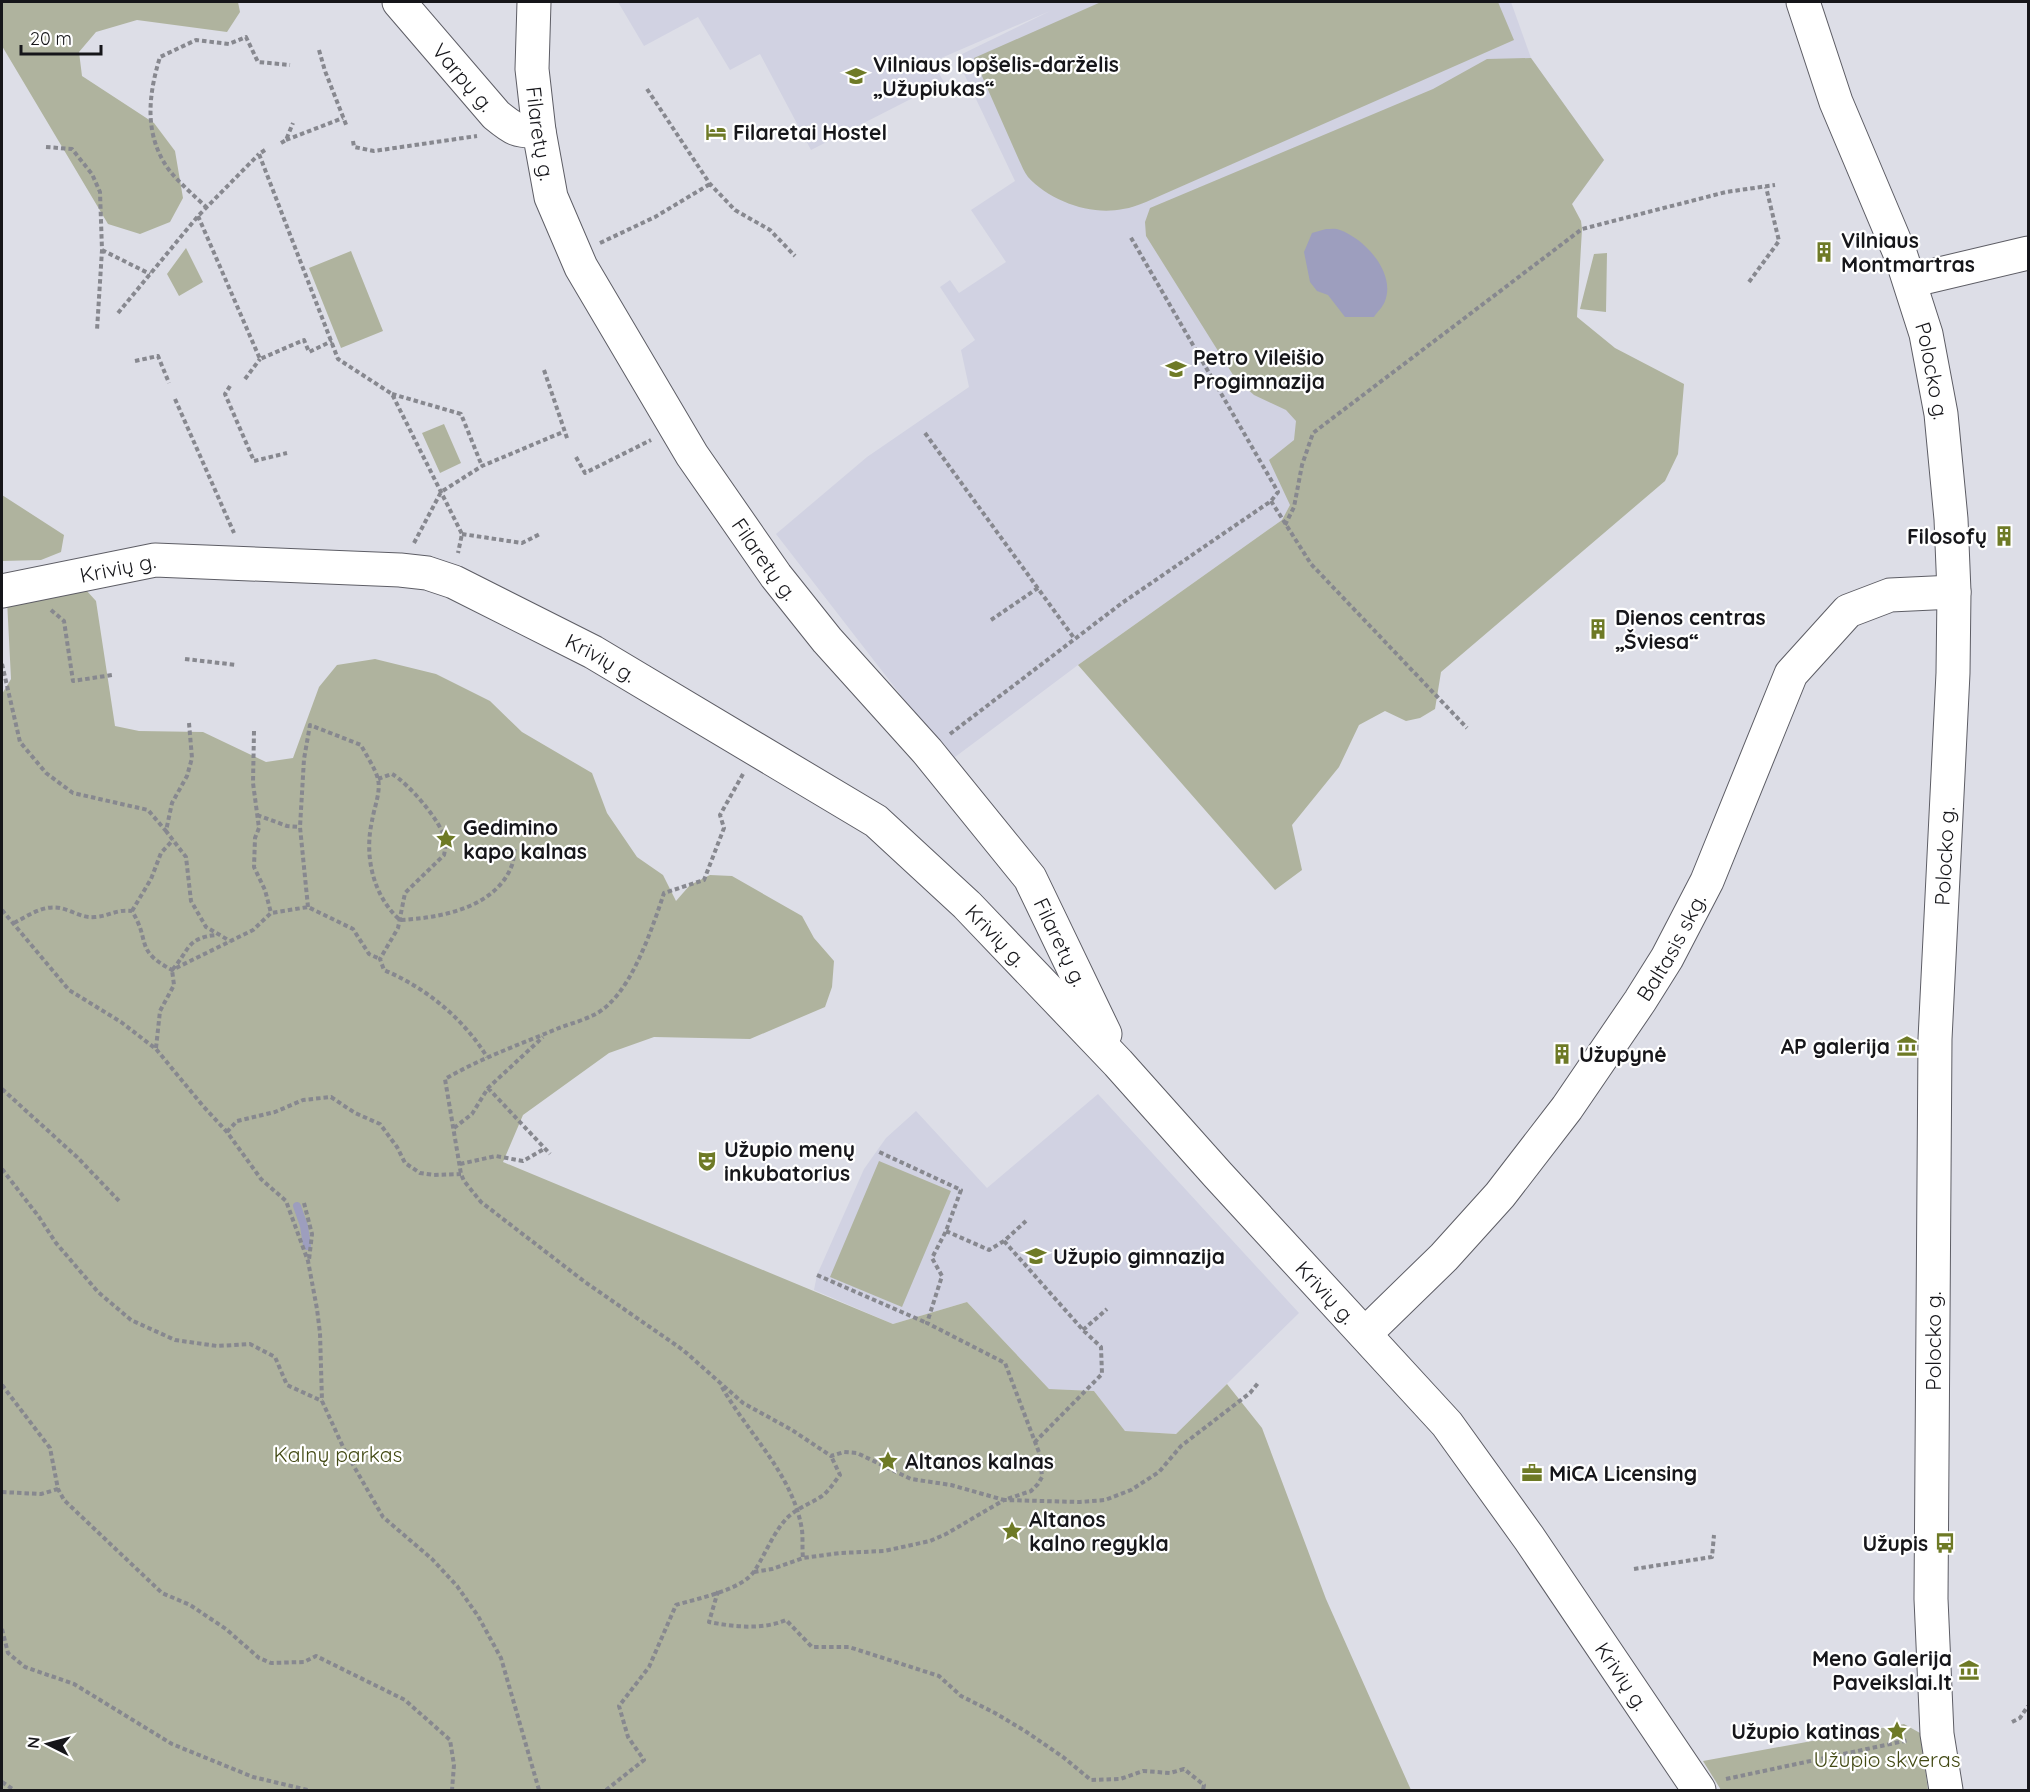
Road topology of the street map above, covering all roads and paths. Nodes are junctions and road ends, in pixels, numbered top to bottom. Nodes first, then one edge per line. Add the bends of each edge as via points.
1 (399, 2) edge
2 (534, 2) edge
3 (1803, 2) edge
4 (320, 50) dead end
5 (290, 65) dead end
6 (647, 89) dead end
7 (343, 118) junction
8 (293, 123) dead end
9 (347, 127) dead end
10 (524, 128) junction
11 (286, 140) junction
12 (353, 141) dead end
13 (281, 143) dead end
14 (46, 147) dead end
15 (265, 150) dead end
16 (259, 154) junction
17 (710, 184) junction
18 (1775, 185) dead end
19 (1766, 187) junction
20 (207, 208) junction
21 (198, 216) junction
22 (1130, 236) dead end
23 (102, 250) junction
24 (2028, 253) edge
25 (575, 254) junction
26 (795, 256) dead end
27 (150, 274) junction
28 (1910, 280) junction
29 (1749, 282) dead end
30 (117, 313) dead end
31 (97, 330) dead end
32 (332, 341) junction
33 (260, 359) junction
34 (135, 361) dead end
35 (544, 370) dead end
36 (245, 380) dead end
37 (169, 383) dead end
38 (230, 386) dead end
39 (392, 394) junction
40 (175, 399) dead end
41 (676, 427) junction
42 (563, 432) junction
43 (926, 433) dead end
44 (568, 441) dead end
45 (287, 453) dead end
46 (576, 457) dead end
47 (482, 466) junction
48 (441, 492) junction
49 (1271, 501) junction
50 (1285, 525) junction
51 (462, 534) junction
52 (540, 534) dead end
53 (456, 560) dead end
54 (248, 564) junction
55 (400, 570) junction
56 (36, 584) junction
57 (1038, 588) junction
58 (2, 591) edge
59 (1954, 592) junction
60 (991, 620) dead end
61 (1074, 638) junction
62 (185, 659) dead end
63 (2, 664) edge
64 (237, 665) dead end
65 (112, 675) dead end
66 (189, 723) dead end
67 (1467, 728) dead end
68 (254, 731) dead end
69 (927, 751) junction
70 (378, 779) junction
71 (725, 804) dead end
72 (257, 815) junction
73 (300, 827) junction
74 (166, 831) junction
75 (173, 840) junction
76 (515, 846) dead end
77 (308, 907) junction
78 (2, 910) edge
79 (132, 911) junction
80 (271, 913) junction
81 (400, 920) junction
82 (14, 923) junction
83 (1051, 923) junction
84 (217, 935) junction
85 (230, 941) junction
86 (1016, 954) junction
87 (380, 959) junction
88 (172, 970) junction
89 (546, 1034) junction
90 (156, 1049) junction
91 (487, 1057) junction
92 (1118, 1063) junction
93 (488, 1088) junction
94 (2, 1089) edge
95 (454, 1128) junction
96 (226, 1132) junction
97 (544, 1149) junction
98 (877, 1151) dead end
99 (550, 1154) dead end
100 (460, 1164) junction
101 (2, 1170) edge
102 (461, 1174) junction
103 (120, 1202) dead end
104 (304, 1203) dead end
105 (1026, 1221) dead end
106 (946, 1231) junction
107 (1004, 1241) junction
108 (309, 1261) junction
109 (817, 1275) dead end
110 (1107, 1309) dead end
111 (927, 1323) junction
112 (1083, 1330) junction
113 (1365, 1334) junction
114 (1259, 1382) dead end
115 (720, 1384) junction
116 (2, 1385) edge
117 (322, 1401) junction
118 (1035, 1442) junction
119 (831, 1456) junction
120 (58, 1489) junction
121 (2, 1491) edge
122 (1004, 1500) junction
123 (797, 1511) junction
124 (1714, 1535) dead end
125 (803, 1558) junction
126 (1634, 1569) dead end
127 (754, 1572) junction
128 (718, 1591) junction
129 (2, 1629) edge
130 (2028, 1706) edge
131 (2012, 1722) dead end
132 (1937, 1734) junction
133 (2, 1782) edge
134 (1697, 1788) edge
135 (14, 1791) edge
136 (308, 1791) edge
137 (452, 1791) edge
138 (539, 1791) edge
139 (606, 1791) edge
140 (1203, 1791) edge
141 (1946, 1791) edge

1 - 10 street, Varpų g. via 496,116
2 - 10 street, Filaretų g. via 532,69
3 - 28 street, Polocko g. via 1836,102
4 - 7 path
5 - 20 path via 258,62 246,37 228,44 196,40 160,57 152,83 150,132 165,165
6 - 17 path
7 - 9 path
7 - 11 path
8 - 11 path
10 - 12 path via 374,151 354,147
10 - 25 street, Filaretų g.
11 - 13 path
14 - 23 path via 72,149 92,174 100,192
15 - 16 path
16 - 20 path
16 - 32 path
17 - 25 path via 655,217
17 - 26 path via 735,210 770,230
18 - 19 path
19 - 29 path via 1779,241
19 - 50 path via 1726,192 1582,229 1313,433 1294,507
20 - 21 path
21 - 27 path
21 - 33 path
22 - 49 path via 1278,492
23 - 27 path
23 - 31 path
24 - 28 street
25 - 41 street, Filaretų g.
27 - 30 path
28 - 59 street, Polocko g. via 1926,334 1941,414
32 - 33 path via 309,352 304,340
32 - 39 path via 338,359
33 - 36 path
34 - 37 path via 158,356
35 - 42 path
38 - 45 path via 225,394 254,461
39 - 47 path via 461,414
39 - 48 path
40 - 54 path
41 - 46 path via 585,473
41 - 69 street, Filaretų g. via 776,576 827,640
42 - 44 path
42 - 47 path
43 - 57 path
47 - 48 path
48 - 51 path
48 - 55 path
49 - 50 path
49 - 61 path
50 - 67 path via 1311,564
51 - 52 path via 522,543
51 - 53 path
54 - 55 street, Krivių g.
54 - 56 street, Krivių g. via 155,560
55 - 86 street, Krivių g. via 454,582 593,652 876,821
56 - 58 street, Krivių g.
56 - 65 path via 41,602 64,621 73,681
57 - 60 path
57 - 61 path
59 - 113 street, Baltasis skg. via 1890,595 1848,611 1791,674 1707,881 1640,1001 1567,1108 1500,1195 1444,1257
59 - 132 street, Polocko g. via 1935,1050 1931,1599
61 - 69 path
62 - 64 path
63 - 74 path via 20,742 46,773 73,793 148,810
66 - 74 path via 192,758 172,803
68 - 72 path
69 - 83 street, Filaretų g. via 1030,879
70 - 73 path via 361,745 310,725
70 - 81 path via 370,858 377,890 387,909
70 - 81 path via 392,774 403,780 445,840 444,855 405,893
71 - 89 path via 720,815 724,828 704,880 664,893 653,928 623,987 608,1006
72 - 73 path
72 - 80 path via 254,867
73 - 77 path
74 - 75 path
75 - 79 path via 161,853
75 - 84 path via 186,857 191,901 207,927
76 - 81 path via 512,865 487,897 426,919
77 - 80 path
77 - 87 path via 353,929 369,954
78 - 82 path
79 - 82 path via 120,909 84,917 64,908 40,908
79 - 88 path via 148,954
80 - 85 path via 253,930
81 - 87 path
82 - 90 path via 69,990
83 - 86 street
83 - 92 street, Filaretų g.
84 - 85 path
84 - 88 path via 194,939
85 - 88 path
86 - 92 street, Krivių g.
87 - 91 path via 384,970 429,995 460,1020
88 - 90 path via 174,985 160,1011
89 - 91 path
89 - 93 path
90 - 96 path
91 - 95 path via 445,1079
92 - 113 street, Krivių g.
93 - 95 path via 472,1114
93 - 97 path
94 - 103 path
95 - 100 path
96 - 102 path via 237,1121 303,1100 331,1097 380,1124 405,1162 420,1173
96 - 108 path via 261,1179 286,1201
97 - 99 path
97 - 100 path via 523,1161 496,1156
98 - 106 path via 961,1190
100 - 102 path
101 - 117 path via 56,1244 98,1292 131,1320 175,1340 217,1346 250,1344 275,1357 287,1385
102 - 115 path via 473,1193 492,1211 683,1350
104 - 108 path via 312,1234
105 - 107 path
106 - 107 path via 989,1250
106 - 111 path via 932,1258 942,1276
107 - 112 path
108 - 117 path via 320,1333
109 - 111 path
110 - 112 path
111 - 118 path via 1005,1363
112 - 118 path via 1101,1347 1102,1374
113 - 134 street, Krivių g. via 1447,1424
114 - 122 path via 1181,1446 1159,1472 1131,1490 1105,1500 1080,1502
115 - 119 path via 742,1403
115 - 123 path via 774,1462
116 - 120 path via 50,1448
117 - 138 path via 383,1517 432,1559 478,1616 501,1658
118 - 122 path via 1042,1477 1030,1491
119 - 122 path via 857,1453 911,1479
119 - 123 path via 840,1475 824,1495
120 - 121 path via 41,1494
120 - 137 path via 64,1500 162,1593 190,1605 226,1629 259,1658 282,1663 303,1662 316,1656 405,1700 450,1740 454,1765
122 - 125 path via 930,1541 884,1551
123 - 125 path
123 - 127 path via 774,1536
124 - 126 path via 1712,1557
125 - 127 path
127 - 128 path via 745,1581
128 - 139 path via 676,1605 649,1667 619,1706 628,1737 644,1760
128 - 140 path via 709,1622 740,1628 773,1626 786,1620 812,1647 849,1647 939,1676 961,1696 1025,1731 1091,1780 1184,1769 1204,1785
129 - 136 path via 8,1653 25,1667 74,1684 172,1744 253,1776
130 - 131 path via 2020,1719
132 - 134 path
132 - 141 street, Polocko g.
133 - 135 path

